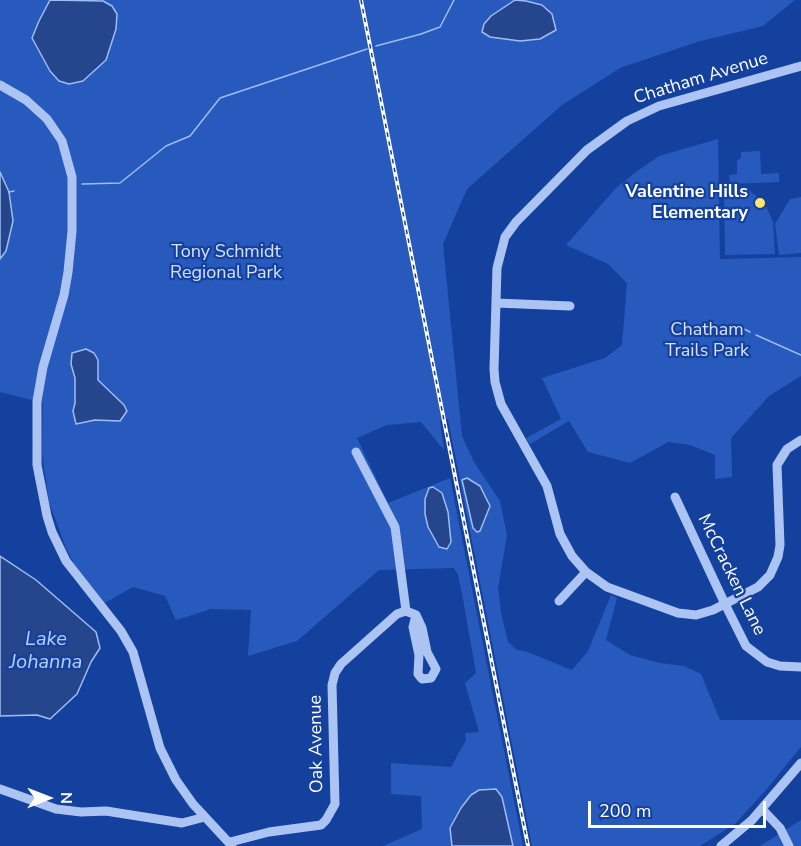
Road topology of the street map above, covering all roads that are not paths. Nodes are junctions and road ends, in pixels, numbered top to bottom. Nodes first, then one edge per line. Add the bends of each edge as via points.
1 (801, 66) edge
2 (0, 85) edge
3 (496, 303) junction
4 (570, 306) dead end
5 (801, 440) edge
6 (356, 452) dead end
7 (675, 496) dead end
8 (586, 572) junction
9 (559, 601) dead end
10 (725, 604) junction
11 (411, 613) junction
12 (801, 668) edge
13 (801, 763) edge
14 (0, 789) edge
15 (762, 809) junction
16 (205, 817) junction
17 (231, 844) edge
18 (720, 846) edge
19 (789, 846) edge

1 - 3 street, Chatham Avenue via 659,106 595,142 506,237 497,268
2 - 16 street via 26,100 47,119 62,141 72,177 68,272 37,401 37,465 47,516 66,561 128,643 160,748 176,780
3 - 4 street
3 - 8 street, Chatham Avenue via 494,369 498,394 547,486 566,545
5 - 10 street, Chatham Avenue via 787,448 777,465 780,545 775,566 758,587
6 - 11 street via 395,527
7 - 10 street, McCracken Lane
8 - 9 street
8 - 10 street, Chatham Avenue via 616,591 678,613 696,615
10 - 12 street, McCracken Lane via 752,652 775,665
11 - 11 street via 419,655 418,674 428,680 436,669 427,652 422,628
11 - 17 street, Oak Avenue via 397,614 335,673 334,804 326,820 321,825 269,832
13 - 15 street
14 - 16 street via 56,809 106,811 182,823
15 - 18 street
15 - 19 street via 780,828
16 - 17 street

